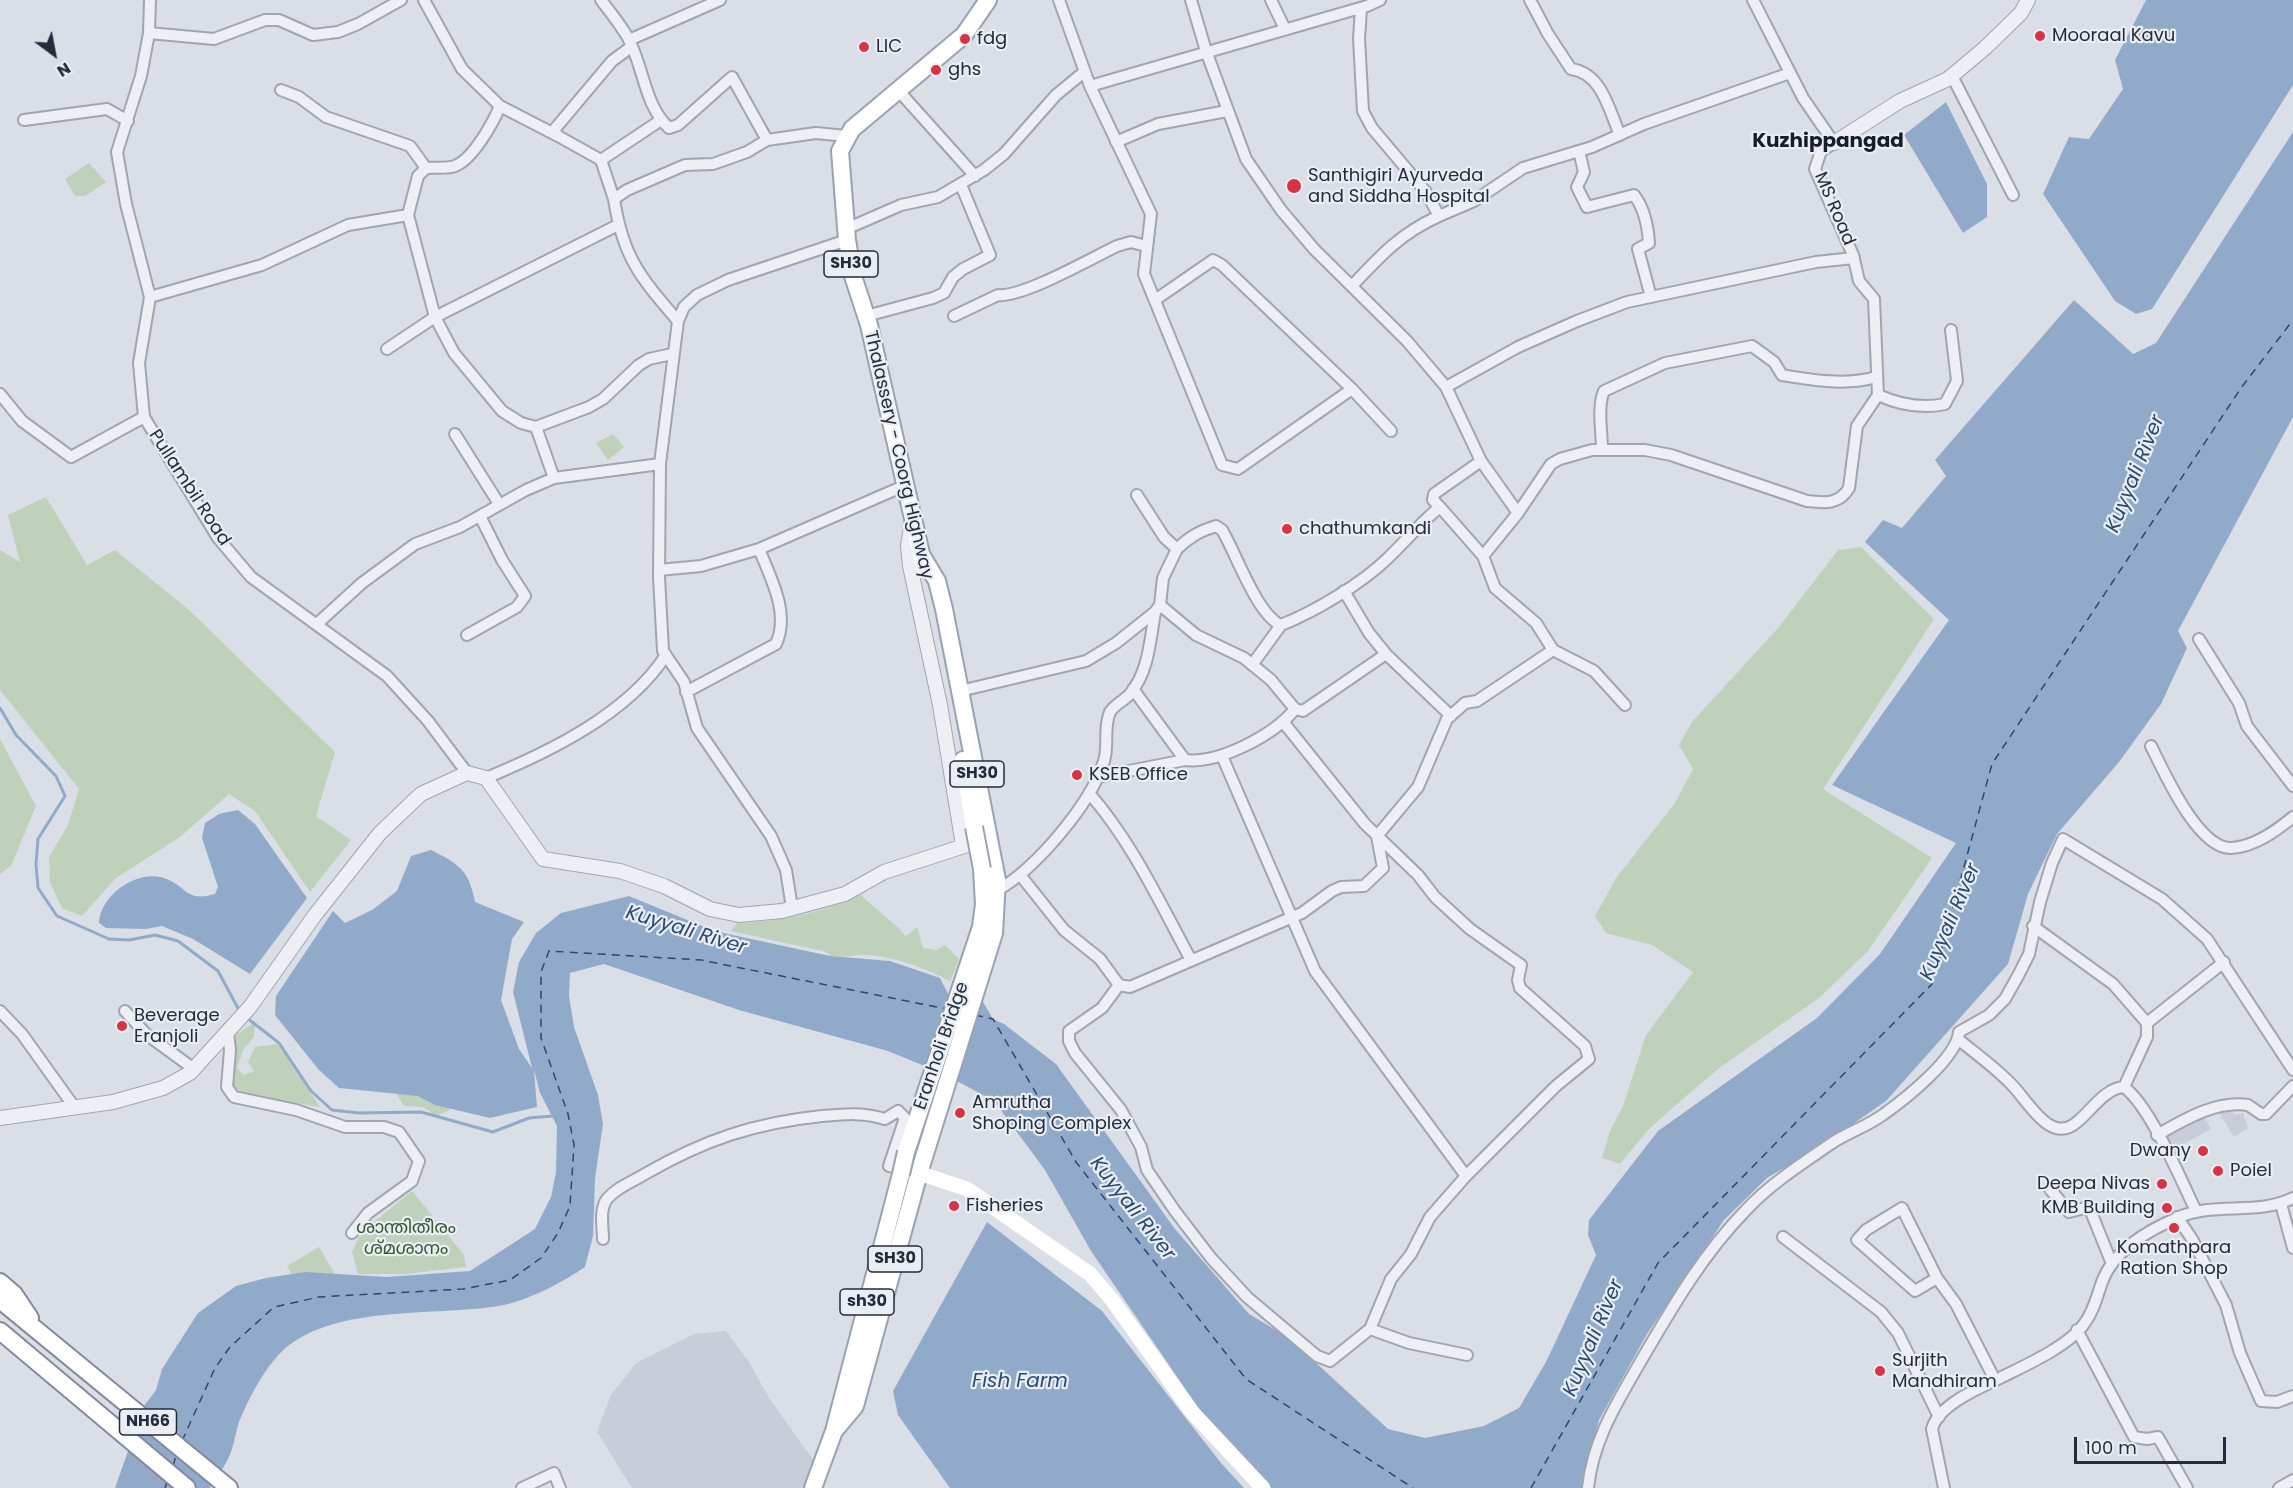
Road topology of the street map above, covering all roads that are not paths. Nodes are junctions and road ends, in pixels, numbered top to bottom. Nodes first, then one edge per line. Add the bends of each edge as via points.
1 (150, 0) edge
2 (401, 0) edge
3 (424, 0) edge
4 (601, 0) edge
5 (720, 0) edge
6 (988, 0) edge
7 (1059, 0) edge
8 (1191, 0) edge
9 (1271, 0) edge
10 (1380, 0) edge
11 (1530, 0) edge
12 (1753, 0) edge
13 (2028, 0) edge
14 (1361, 8) junction
15 (1285, 29) junction
16 (149, 33) junction
17 (630, 43) junction
18 (1206, 51) junction
19 (1084, 72) junction
20 (1790, 73) junction
21 (1952, 75) junction
22 (1090, 86) junction
23 (281, 90) dead end
24 (898, 90) junction
25 (500, 106) junction
26 (1227, 111) junction
27 (24, 120) dead end
28 (661, 120) junction
29 (128, 121) junction
30 (1620, 135) junction
31 (558, 136) junction
32 (846, 136) junction
33 (767, 140) junction
34 (1116, 142) junction
35 (1833, 143) junction
36 (1579, 151) junction
37 (601, 160) junction
38 (426, 168) junction
39 (975, 176) junction
40 (961, 185) junction
41 (2013, 195) dead end
42 (614, 200) junction
43 (408, 215) junction
44 (1439, 216) junction
45 (618, 225) junction
46 (846, 235) junction
47 (1146, 246) junction
48 (1854, 258) junction
49 (1352, 286) junction
50 (150, 297) junction
51 (1651, 297) junction
52 (1155, 300) junction
53 (866, 316) junction
54 (954, 316) dead end
55 (435, 317) junction
56 (678, 321) junction
57 (1951, 330) dead end
58 (387, 349) dead end
59 (672, 354) junction
60 (1876, 376) junction
61 (1446, 387) junction
62 (1352, 389) junction
63 (0, 394) edge
64 (1878, 395) junction
65 (144, 417) junction
66 (537, 427) junction
67 (1391, 431) dead end
68 (455, 434) dead end
69 (1602, 449) junction
70 (1481, 461) junction
71 (660, 464) junction
72 (554, 478) junction
73 (906, 485) junction
74 (1137, 495) dead end
75 (499, 504) junction
76 (1440, 507) junction
77 (913, 513) junction
78 (1518, 513) junction
79 (480, 516) junction
80 (759, 549) junction
81 (1177, 549) junction
82 (922, 556) junction
83 (1483, 556) junction
84 (659, 570) junction
85 (1344, 591) junction
86 (1157, 609) junction
87 (318, 623) junction
88 (1281, 625) junction
89 (467, 635) dead end
90 (2199, 639) dead end
91 (1553, 650) junction
92 (1386, 654) junction
93 (666, 655) junction
94 (1252, 665) junction
95 (1133, 689) junction
96 (960, 691) junction
97 (686, 692) junction
98 (1625, 705) dead end
99 (1295, 709) junction
100 (1451, 716) junction
101 (1284, 723) junction
102 (2151, 746) dead end
103 (1222, 756) junction
104 (1185, 759) junction
105 (467, 772) junction
106 (1098, 777) junction
107 (486, 778) junction
108 (2293, 786) edge
109 (1089, 793) junction
110 (2293, 817) edge
111 (1377, 836) junction
112 (991, 838) junction
113 (963, 845) junction
114 (1021, 876) junction
115 (998, 890) junction
116 (792, 908) junction
117 (1292, 917) junction
118 (2033, 926) junction
119 (1191, 960) junction
120 (2224, 962) junction
121 (968, 970) joint
122 (1119, 985) junction
123 (0, 1011) edge
124 (125, 1011) dead end
125 (2148, 1023) junction
126 (230, 1031) junction
127 (1958, 1040) junction
128 (194, 1069) junction
129 (2293, 1070) edge
130 (2293, 1086) edge
131 (2124, 1087) junction
132 (75, 1108) junction
133 (0, 1118) edge
134 (2157, 1135) junction
135 (919, 1173) junction
136 (1466, 1176) junction
137 (2050, 1189) dead end
138 (2293, 1198) edge
139 (2281, 1204) junction
140 (2196, 1211) junction
141 (2177, 1217) junction
142 (352, 1233) dead end
143 (1783, 1237) dead end
144 (603, 1239) dead end
145 (2293, 1248) edge
146 (2112, 1264) junction
147 (1936, 1278) junction
148 (0, 1282) edge
149 (0, 1300) edge
150 (1370, 1329) junction
151 (2078, 1330) junction
152 (0, 1331) edge
153 (43, 1336) junction
154 (1467, 1355) dead end
155 (1995, 1380) junction
156 (2293, 1396) edge
157 (1938, 1417) junction
158 (834, 1431) junction
159 (2293, 1480) edge
160 (187, 1488) edge
161 (229, 1488) edge
162 (522, 1488) edge
163 (560, 1488) edge
164 (813, 1488) edge
165 (1263, 1488) edge
166 (1588, 1488) edge
167 (1944, 1488) edge
168 (2187, 1488) edge
169 (2279, 1488) edge

1 - 16 street, Pullambil Road
2 - 16 street via 358,24 313,36 279,20 265,20 213,39
3 - 25 street via 462,69
4 - 17 street
5 - 17 street
6 - 24 main road via 964,35
7 - 19 street
8 - 18 street
9 - 15 street
10 - 14 street
11 - 30 street via 1571,69 1589,74 1596,81
12 - 20 street, MS Road
13 - 21 street via 2000,34
14 - 15 street
14 - 44 street via 1363,111 1372,128 1426,192
15 - 18 street
16 - 29 street, Pullambil Road
17 - 28 street
17 - 31 street via 554,130
18 - 22 street
18 - 26 street
19 - 22 street
19 - 39 street via 1056,94 1004,154
20 - 30 street
20 - 35 street, MS Road
21 - 35 street via 1900,101
21 - 41 street
22 - 34 street
23 - 38 street via 299,97 326,117 410,146
24 - 32 main road
24 - 39 street
25 - 31 street
25 - 38 street via 493,124 465,159 454,167
26 - 34 street via 1158,124
26 - 49 street via 1246,159 1281,210
27 - 29 street via 107,110
28 - 33 street via 669,128 678,125 732,76
28 - 37 street
29 - 50 street, Pullambil Road via 117,152
30 - 36 street
31 - 37 street
32 - 33 street via 816,133
32 - 46 main road, Thalassery - Coorg Highway / SH30 via 839,164
33 - 42 street via 713,164 677,168 627,190
34 - 47 street via 1151,214
35 - 48 street, MS Road via 1821,150 1815,169
36 - 44 street via 1523,168 1474,201
36 - 51 street via 1584,172 1577,187 1587,207 1634,195 1639,201 1648,243 1638,249
37 - 42 street
38 - 43 street via 418,176
39 - 40 street
40 - 46 street via 938,197 901,205
40 - 53 street via 990,255 963,269 944,293
42 - 45 street
43 - 50 street via 348,225 262,265
43 - 55 street
44 - 49 street via 1412,228
45 - 55 street
45 - 56 street via 639,276
46 - 53 main road, Thalassery - Coorg Highway / SH30 via 853,276
46 - 56 street via 698,295 684,307
47 - 52 street via 1144,274
47 - 54 street via 1131,242 1117,246 1026,289 998,295
48 - 51 street via 1816,262
48 - 60 street, MS Road via 1859,281 1874,298
49 - 61 street
50 - 65 street, Pullambil Road via 140,363
51 - 61 street via 1577,321 1518,347
52 - 62 street via 1213,260
52 - 62 street via 1222,465 1238,469
53 - 73 main road, Thalassery - Coorg Highway / SH30
55 - 58 street
55 - 66 street via 454,353 502,411 521,423
56 - 59 street
57 - 64 street via 1957,381 1945,404 1898,404
59 - 66 street via 639,365 590,407
59 - 71 street
60 - 64 street
60 - 69 street via 1862,381 1835,381 1782,375 1774,362 1752,346 1665,363 1604,391 1599,402
61 - 70 street
62 - 67 street
63 - 65 street via 22,421 72,457
64 - 69 street via 1857,426 1849,488 1831,502 1807,501 1671,455
65 - 87 street, Pullambil Road via 218,538 252,577
66 - 72 street
68 - 75 street
69 - 78 street via 1551,464
70 - 76 street via 1434,494 1433,500
70 - 78 street
71 - 72 street
71 - 84 street
72 - 75 street
73 - 77 main road, Thalassery - Coorg Highway / SH30
73 - 80 street
74 - 81 street via 1164,537
75 - 79 street
76 - 83 street
76 - 85 street via 1386,560
77 - 82 main road, Thalassery - Coorg Highway / SH30
77 - 113 street via 908,546 910,566
78 - 83 street
79 - 87 street via 415,544 362,583
79 - 89 street via 525,596 517,607
80 - 84 street via 702,566
80 - 97 street via 782,613 782,631 776,644
81 - 86 street via 1163,578
81 - 88 street via 1188,537 1205,529 1216,526 1222,530 1260,603 1269,617
82 - 96 main road, SH30 via 937,581
82 - 121 main road, Thalassery - Coorg Highway / SH30, bridge via 982,869 981,927
83 - 91 street via 1495,588 1536,623
84 - 93 street
85 - 88 street
85 - 92 street via 1368,633
86 - 94 street
86 - 95 street via 1144,671
86 - 96 street via 1116,643 1086,661
87 - 105 street, Pullambil Road via 387,676
88 - 94 street
90 - 108 street via 2239,703 2247,726
91 - 98 street via 1594,671
91 - 100 street via 1477,701 1465,703
92 - 99 street via 1303,711
92 - 100 street
93 - 97 street
93 - 107 street via 654,672 609,713 525,762
94 - 99 street via 1271,680
95 - 104 street
95 - 106 street via 1111,710 1108,746
96 - 112 main road, SH30
97 - 116 street via 697,728 781,855
99 - 101 street
100 - 111 street via 1437,738 1418,787
101 - 103 street
101 - 111 street
102 - 110 street via 2188,814 2211,842 2230,848 2248,844 2266,837
103 - 104 street
103 - 117 street
104 - 106 street
105 - 107 street
105 - 126 street via 421,794 380,833
106 - 109 street
107 - 116 street via 543,859 620,871 664,885 710,909 739,915
109 - 114 street
109 - 119 street via 1130,850
111 - 117 street via 1383,868 1371,881 1364,886 1332,891
111 - 136 street via 1451,912 1521,965 1520,988 1585,1046 1589,1059 1556,1086
112 - 113 street
112 - 115 main road, SH30
113 - 116 street via 884,872 845,894
114 - 115 street
114 - 122 street via 1064,930 1100,959
115 - 135 main road, SH30 via 994,933
117 - 119 street
117 - 136 street via 1315,971
118 - 120 street via 2052,863 2064,839 2162,899 2207,939
118 - 125 street via 2113,984
118 - 127 street via 2029,954 2005,999 1989,1015 1959,1032
119 - 122 street via 1130,987
120 - 125 street
120 - 129 street
121 - 158 main road, Eranholi Bridge / sh30, bridge via 906,1152
122 - 150 street via 1102,1008 1069,1031 1069,1041 1121,1110 1141,1147 1147,1170 1174,1211 1247,1296 1317,1356 1330,1361
123 - 132 street via 22,1034
124 - 128 street via 146,1034
125 - 131 street via 2148,1037
126 - 128 street
126 - 142 street via 227,1087 234,1097 296,1110 345,1127 384,1127 399,1132 411,1146 419,1161 412,1181 368,1213
127 - 131 street via 2012,1084 2042,1121 2057,1128 2071,1127 2111,1091
127 - 166 street via 1926,1079 1884,1114 1786,1176 1746,1209 1724,1235 1684,1285 1614,1406 1602,1433
128 - 132 street via 163,1088
130 - 134 street via 2266,1114 2248,1105 2230,1105 2196,1114
131 - 134 street via 2140,1104
132 - 133 street
134 - 140 street
135 - 144 street via 888,1166 905,1118 898,1112 885,1119 864,1112 748,1128 685,1151 622,1186 602,1208
135 - 158 main road, SH30 via 855,1406
135 - 165 main road via 967,1189 1090,1274 1192,1412
136 - 150 street via 1430,1217 1411,1254 1390,1279
137 - 146 street via 2069,1212 2089,1207
138 - 139 street
139 - 140 street
139 - 145 street
140 - 141 street
141 - 146 street via 2136,1240
141 - 156 street via 2226,1305 2240,1353 2261,1401 2277,1402
143 - 157 street via 1881,1312 1898,1333
146 - 151 street via 2094,1306
147 - 147 street via 1902,1208 1857,1240 1915,1291
147 - 155 street via 1956,1305
148 - 153 main road via 14,1294
149 - 153 main road, NH66
150 - 154 street via 1418,1346
151 - 155 street via 2060,1345
151 - 168 street via 2134,1437 2158,1437
152 - 160 main road, NH66
153 - 161 main road, NH66
155 - 157 street
157 - 167 street via 1932,1429
158 - 164 main road, SH30
159 - 169 street
162 - 163 street via 554,1473

